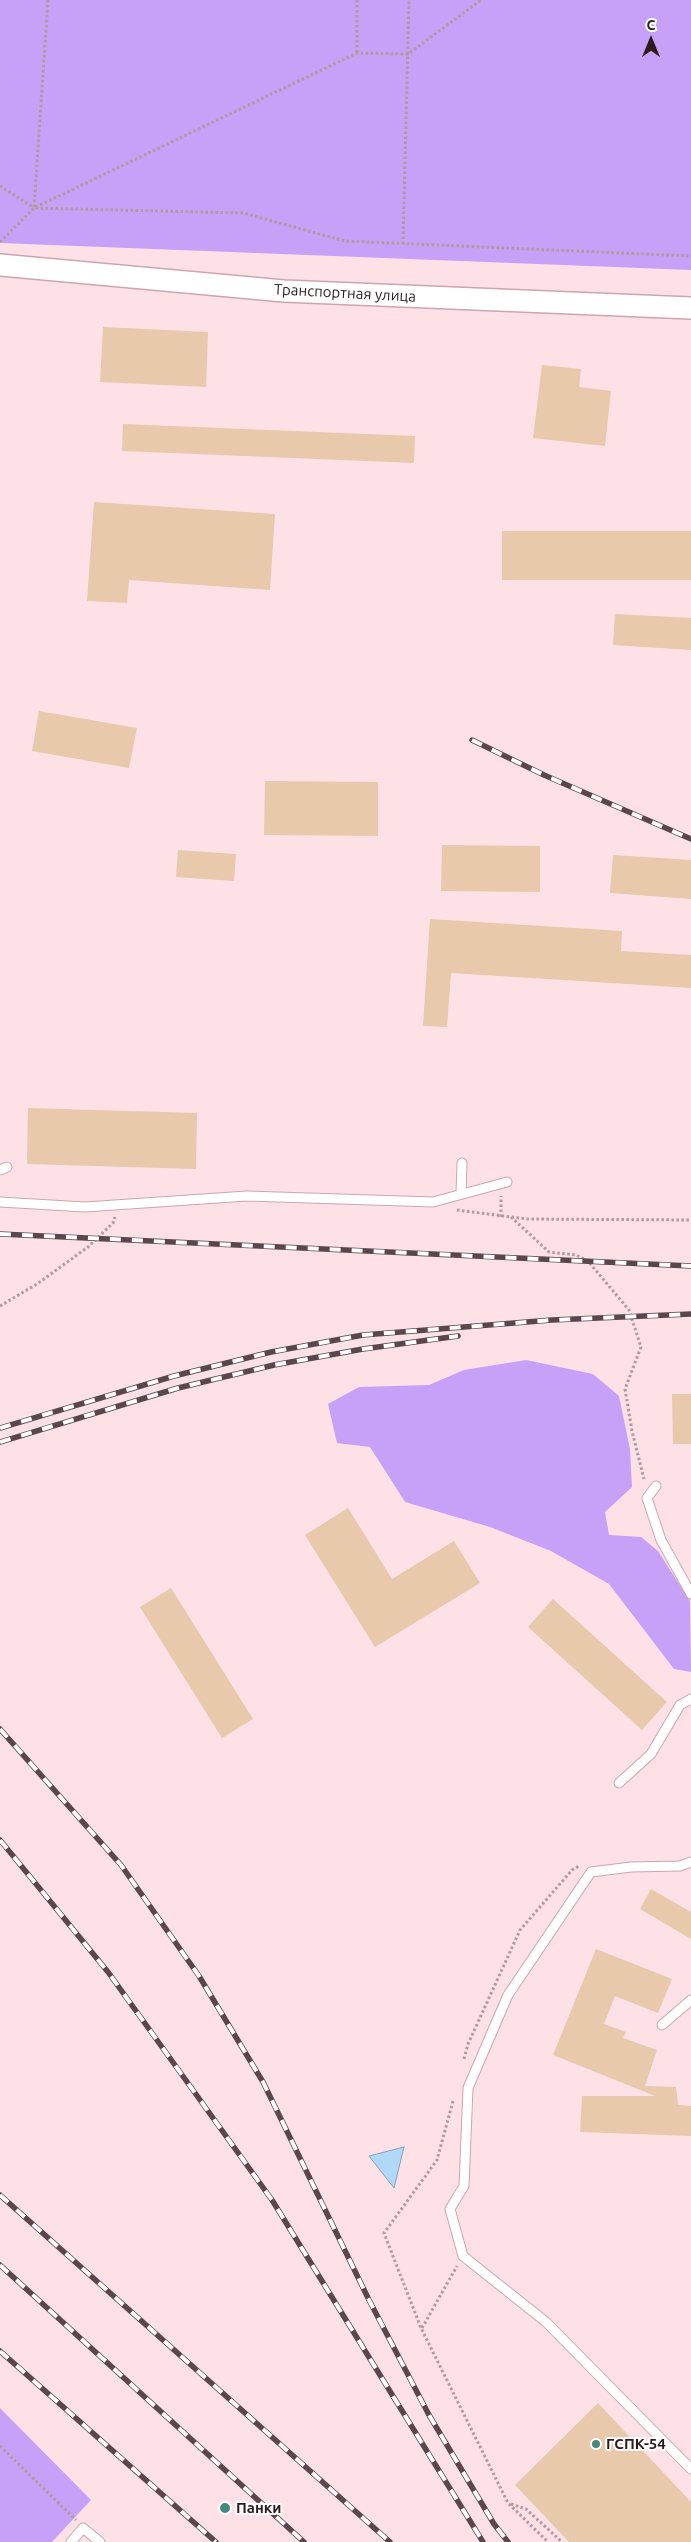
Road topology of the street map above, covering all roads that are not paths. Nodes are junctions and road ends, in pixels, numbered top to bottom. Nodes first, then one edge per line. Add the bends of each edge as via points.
1 (0, 265) edge
2 (691, 308) edge
3 (462, 1163) dead end
4 (504, 1183) road end
5 (461, 1194) junction
6 (0, 1202) edge
7 (656, 1486) dead end
8 (691, 1594) edge
9 (691, 1699) edge
10 (619, 1783) dead end
11 (691, 1862) edge
12 (691, 2000) edge
13 (662, 2025) dead end
14 (691, 2469) edge
15 (71, 2542) edge
16 (100, 2542) edge

1 - 2 street, Транспортная улица via 284,291
3 - 5 lane
4 - 5 lane
5 - 6 lane via 433,1202 247,1196 85,1207
7 - 8 lane via 647,1498 661,1540
9 - 10 lane via 680,1705 651,1754
11 - 14 lane via 680,1866 591,1872 508,1995 468,2088 464,2186 450,2209 463,2256 546,2322
12 - 13 lane
15 - 16 lane via 83,2528

